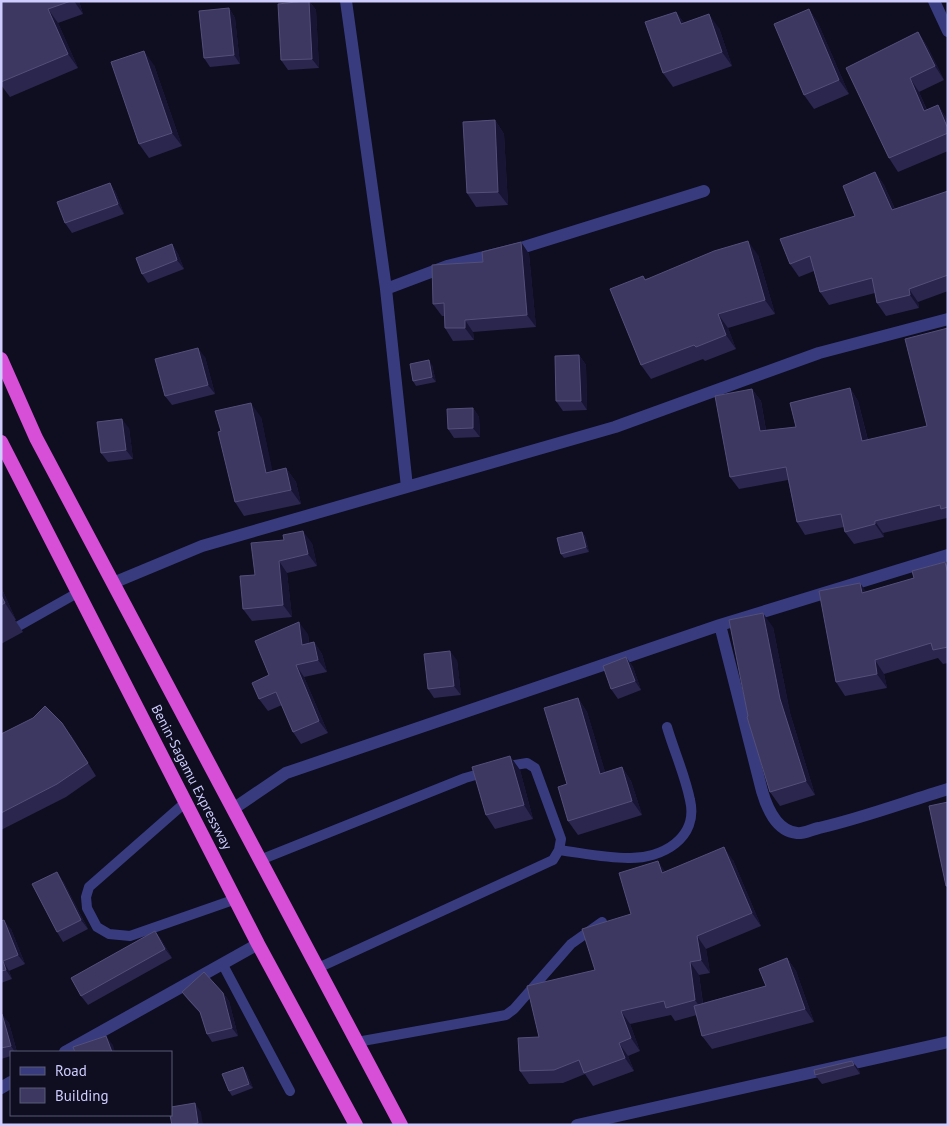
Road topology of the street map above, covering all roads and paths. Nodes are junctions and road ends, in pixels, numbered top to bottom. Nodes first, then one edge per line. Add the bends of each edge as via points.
1 (346, 1) edge
2 (934, 1) edge
3 (948, 31) edge
4 (704, 191) dead end
5 (386, 289) junction
6 (948, 319) edge
7 (1, 359) edge
8 (1, 442) edge
9 (407, 487) junction
10 (948, 555) edge
11 (113, 582) junction
12 (78, 592) junction
13 (720, 625) junction
14 (1, 636) edge
15 (667, 727) dead end
16 (948, 789) edge
17 (187, 801) junction
18 (233, 809) junction
19 (559, 850) junction
20 (260, 860) junction
21 (236, 899) junction
22 (602, 922) edge
23 (258, 944) junction
24 (223, 965) junction
25 (318, 968) junction
26 (357, 1042) junction
27 (948, 1042) edge
28 (67, 1051) edge
29 (290, 1091) dead end
30 (356, 1125) edge
31 (401, 1125) edge
32 (577, 1125) edge

1 - 5 street
2 - 3 street
4 - 5 street via 521,248 447,266
5 - 9 street
6 - 9 street via 819,353 615,427
7 - 11 highway via 36,438
8 - 12 highway, Benin-Sagamu Expressway
9 - 11 street via 202,546
10 - 13 street
11 - 18 highway
12 - 14 lane
12 - 17 highway, Benin-Sagamu Expressway
13 - 16 street via 767,808 783,827 797,833
13 - 18 street via 286,773
15 - 19 lane via 691,801 690,823 684,838 648,856 629,858
17 - 21 highway, Benin-Sagamu Expressway
17 - 21 lane via 89,886 87,908 97,927 109,934 130,936
18 - 20 highway
19 - 20 lane via 561,839 535,768 527,763 518,763 465,778
19 - 25 lane via 553,860
20 - 25 highway
21 - 23 highway, Benin-Sagamu Expressway
22 - 26 lane via 571,944 514,1010 506,1015
23 - 24 street
23 - 30 highway, Benin-Sagamu Expressway
24 - 28 street
24 - 29 lane
25 - 26 highway
26 - 31 highway
27 - 32 street

